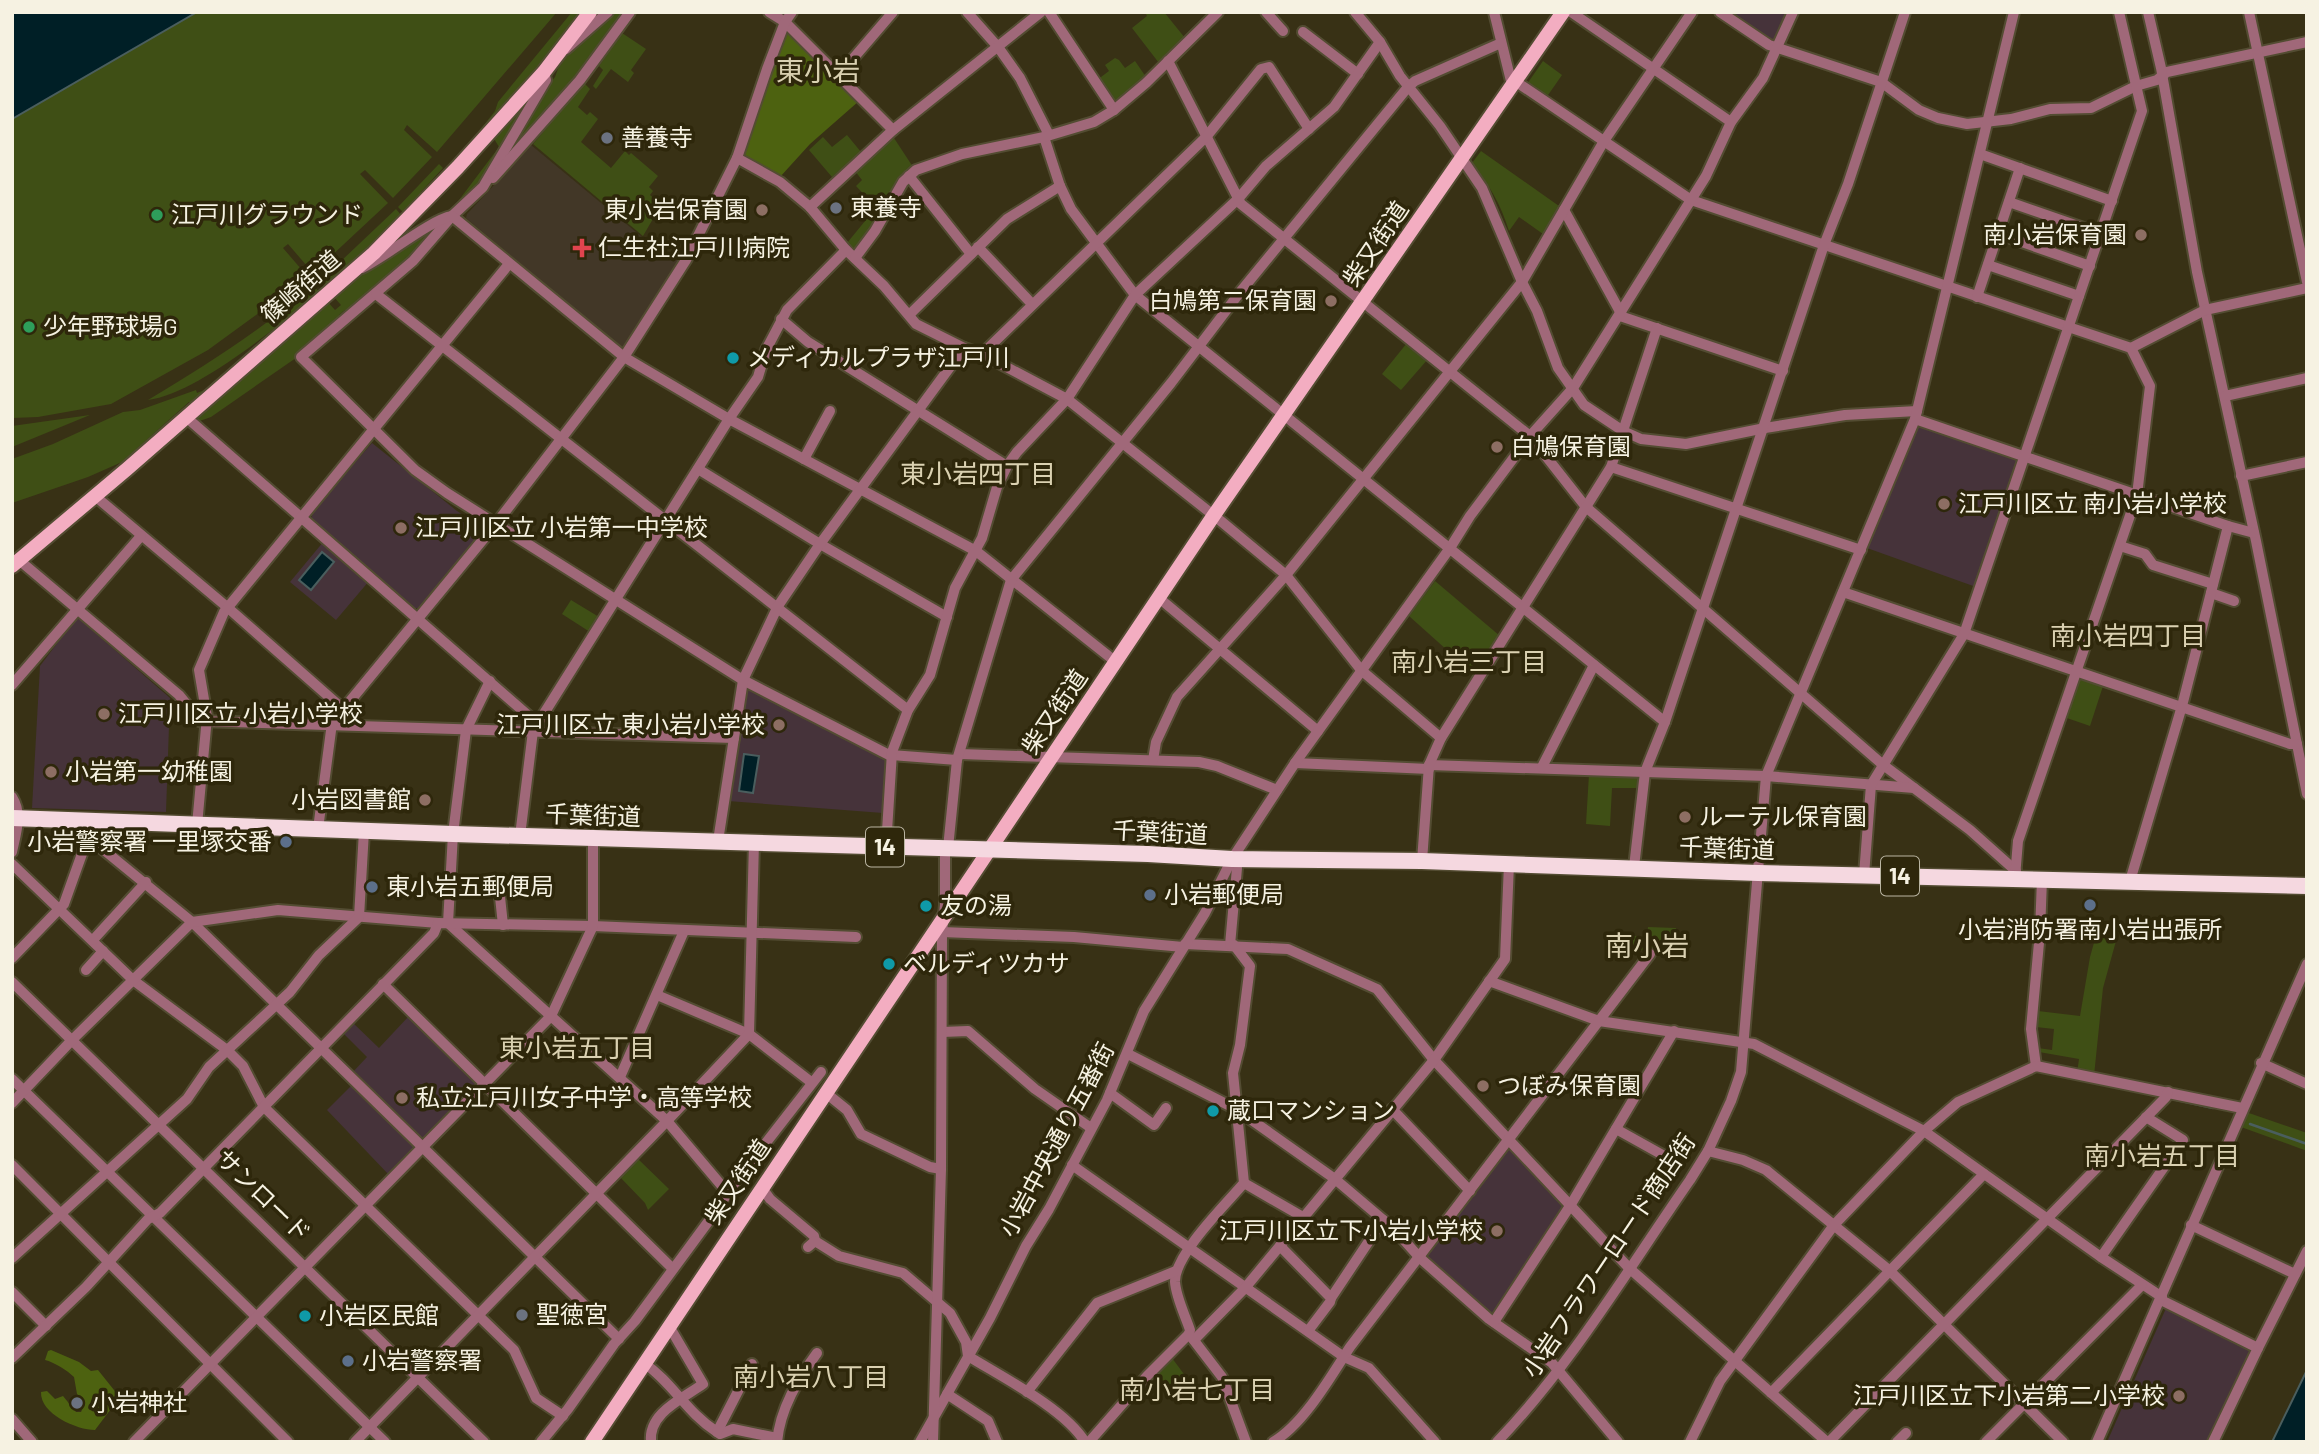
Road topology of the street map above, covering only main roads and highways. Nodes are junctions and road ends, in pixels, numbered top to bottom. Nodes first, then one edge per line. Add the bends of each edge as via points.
1 (590, 12) edge
2 (1563, 12) edge
3 (16, 563) edge
4 (15, 818) edge
5 (989, 850) junction
6 (2307, 886) edge
7 (592, 1442) edge

1 - 3 main road, 篠崎街道 via 544,72 374,253
2 - 5 main road, 柴又街道
4 - 5 highway, 千葉街道 / 14 via 88,829 197,825
5 - 6 highway, 千葉街道 / 14
5 - 7 main road, 柴又街道 via 943,925

